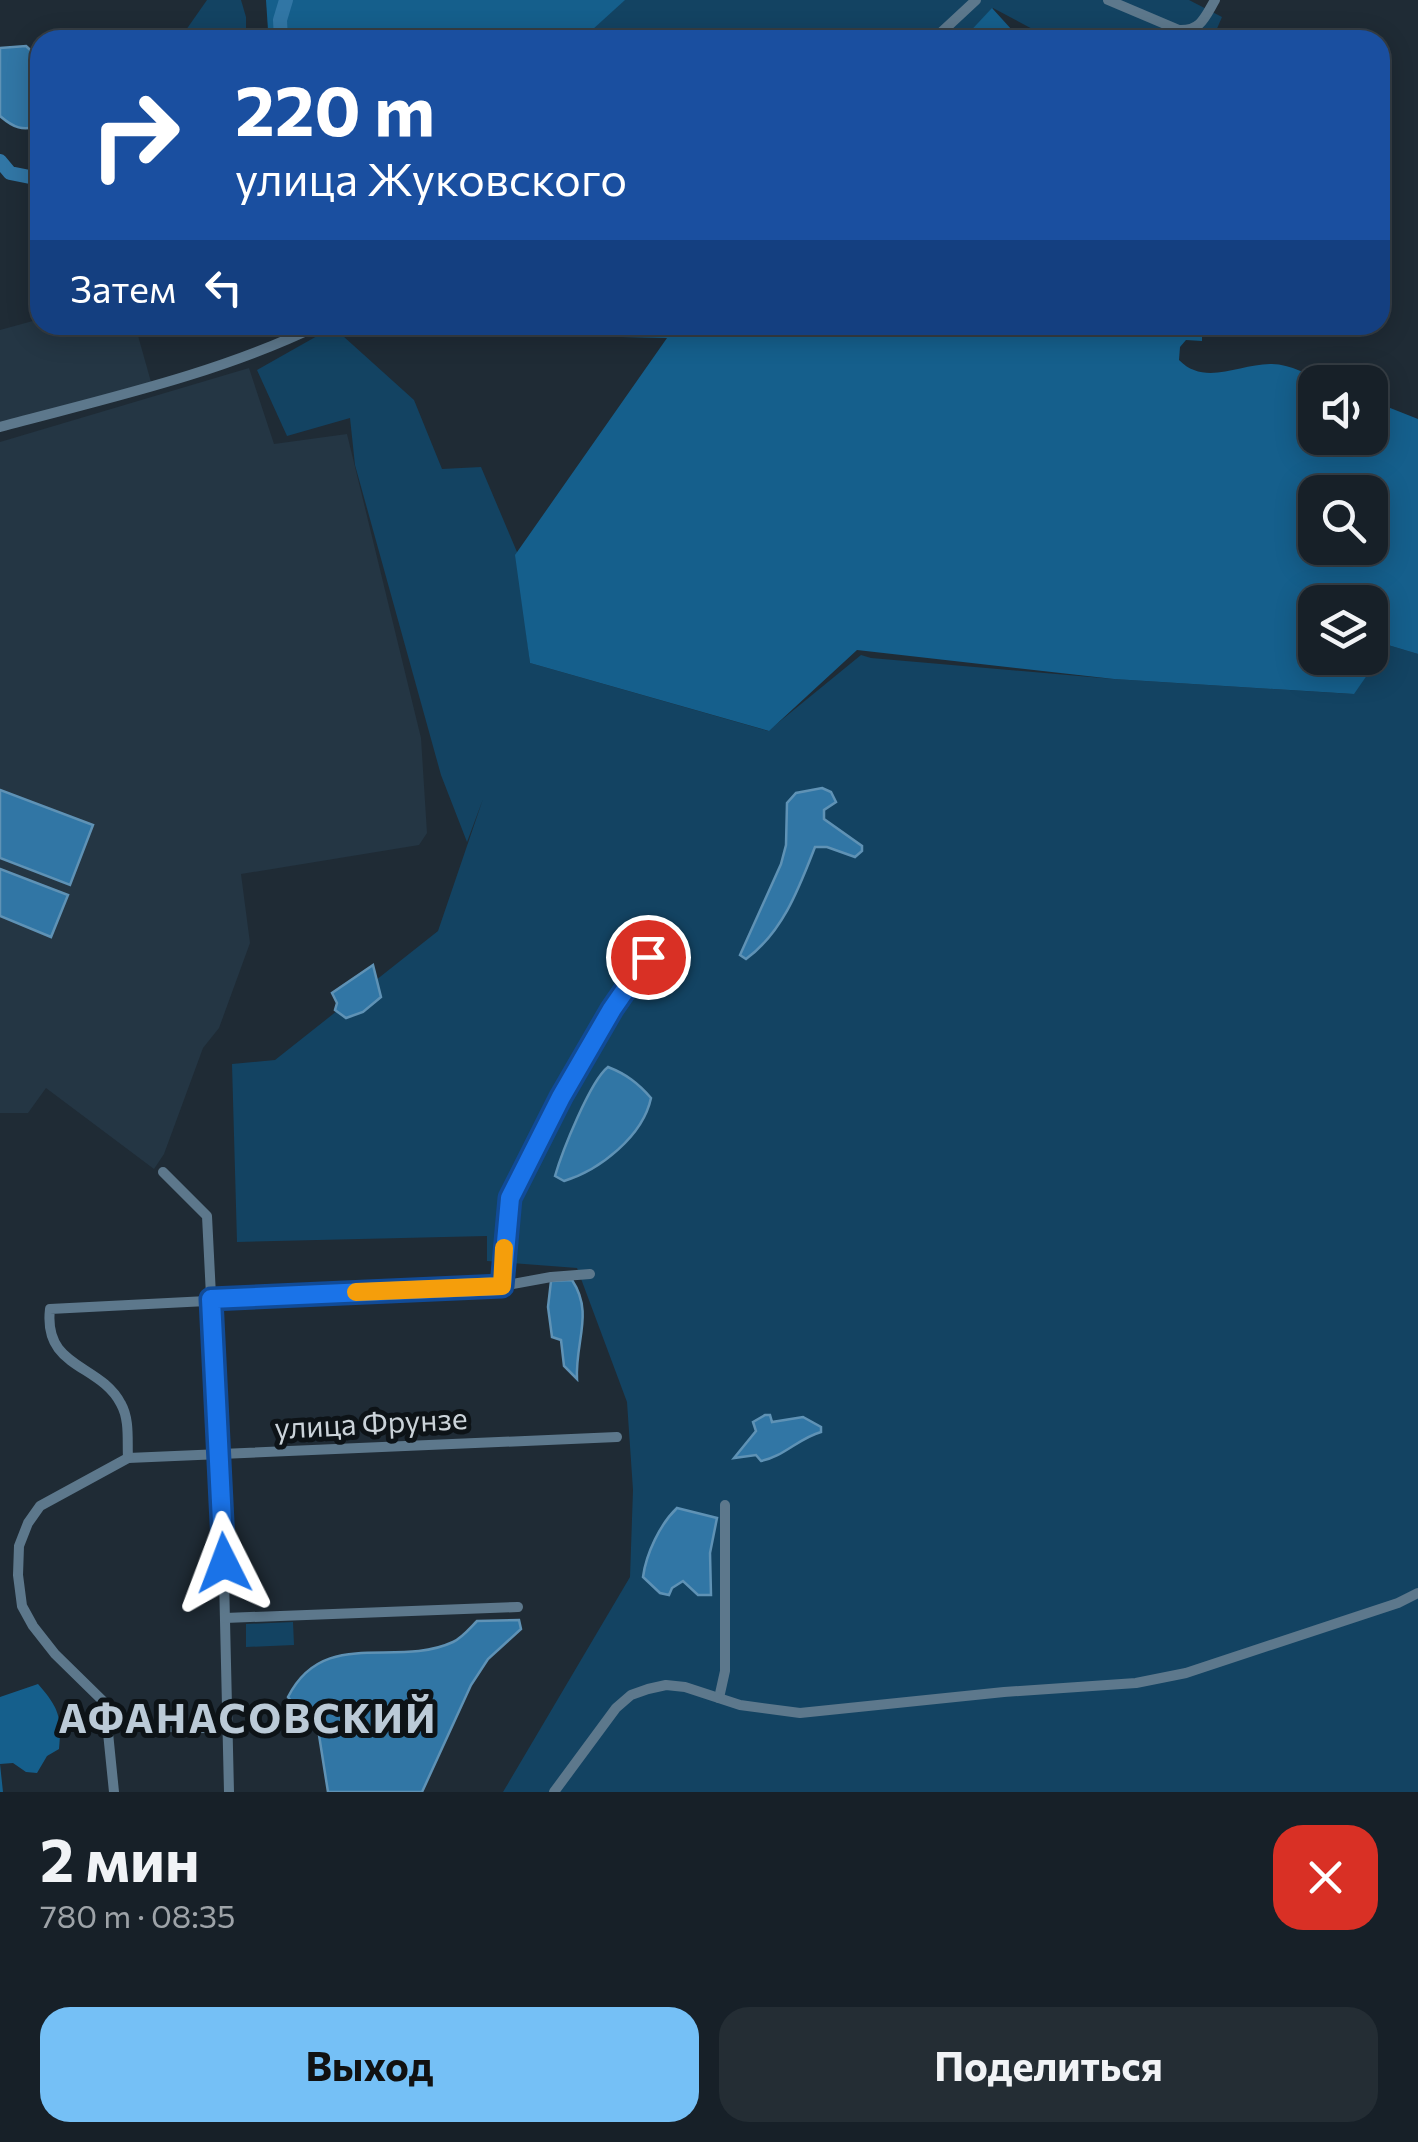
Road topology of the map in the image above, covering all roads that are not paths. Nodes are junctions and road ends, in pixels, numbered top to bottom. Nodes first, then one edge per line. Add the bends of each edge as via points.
1 (976, 0) edge
2 (1108, 0) edge
3 (1215, 0) edge
4 (944, 30) edge
5 (299, 335) edge
6 (0, 427) edge
7 (648, 957) dead end
8 (163, 1172) dead end
9 (590, 1274) dead end
10 (502, 1286) junction
11 (211, 1299) junction
12 (617, 1437) dead end
13 (217, 1456) junction
14 (128, 1458) junction
15 (725, 1505) dead end
16 (1418, 1593) edge
17 (518, 1608) dead end
18 (226, 1618) junction
19 (719, 1698) junction
20 (109, 1728) junction
21 (229, 1728) junction
22 (114, 1792) edge
23 (229, 1792) edge
24 (554, 1792) edge

1 - 4 street
2 - 3 street via 1179,30 1200,26
5 - 6 street via 187,376
7 - 10 street via 546,1123 510,1198
8 - 11 street via 207,1216
9 - 10 street
10 - 11 street
11 - 13 street
11 - 14 street via 50,1308 60,1352 120,1401
12 - 13 street, улица Фрунзе
13 - 14 street, улица Фрунзе
13 - 18 street
14 - 20 street via 40,1506 19,1546 22,1606 55,1654 105,1703
15 - 19 street
16 - 19 street via 1186,1673 1136,1683 800,1714
17 - 18 street
18 - 21 street
19 - 24 street via 666,1685 631,1695
20 - 21 street
20 - 22 street
21 - 23 street

